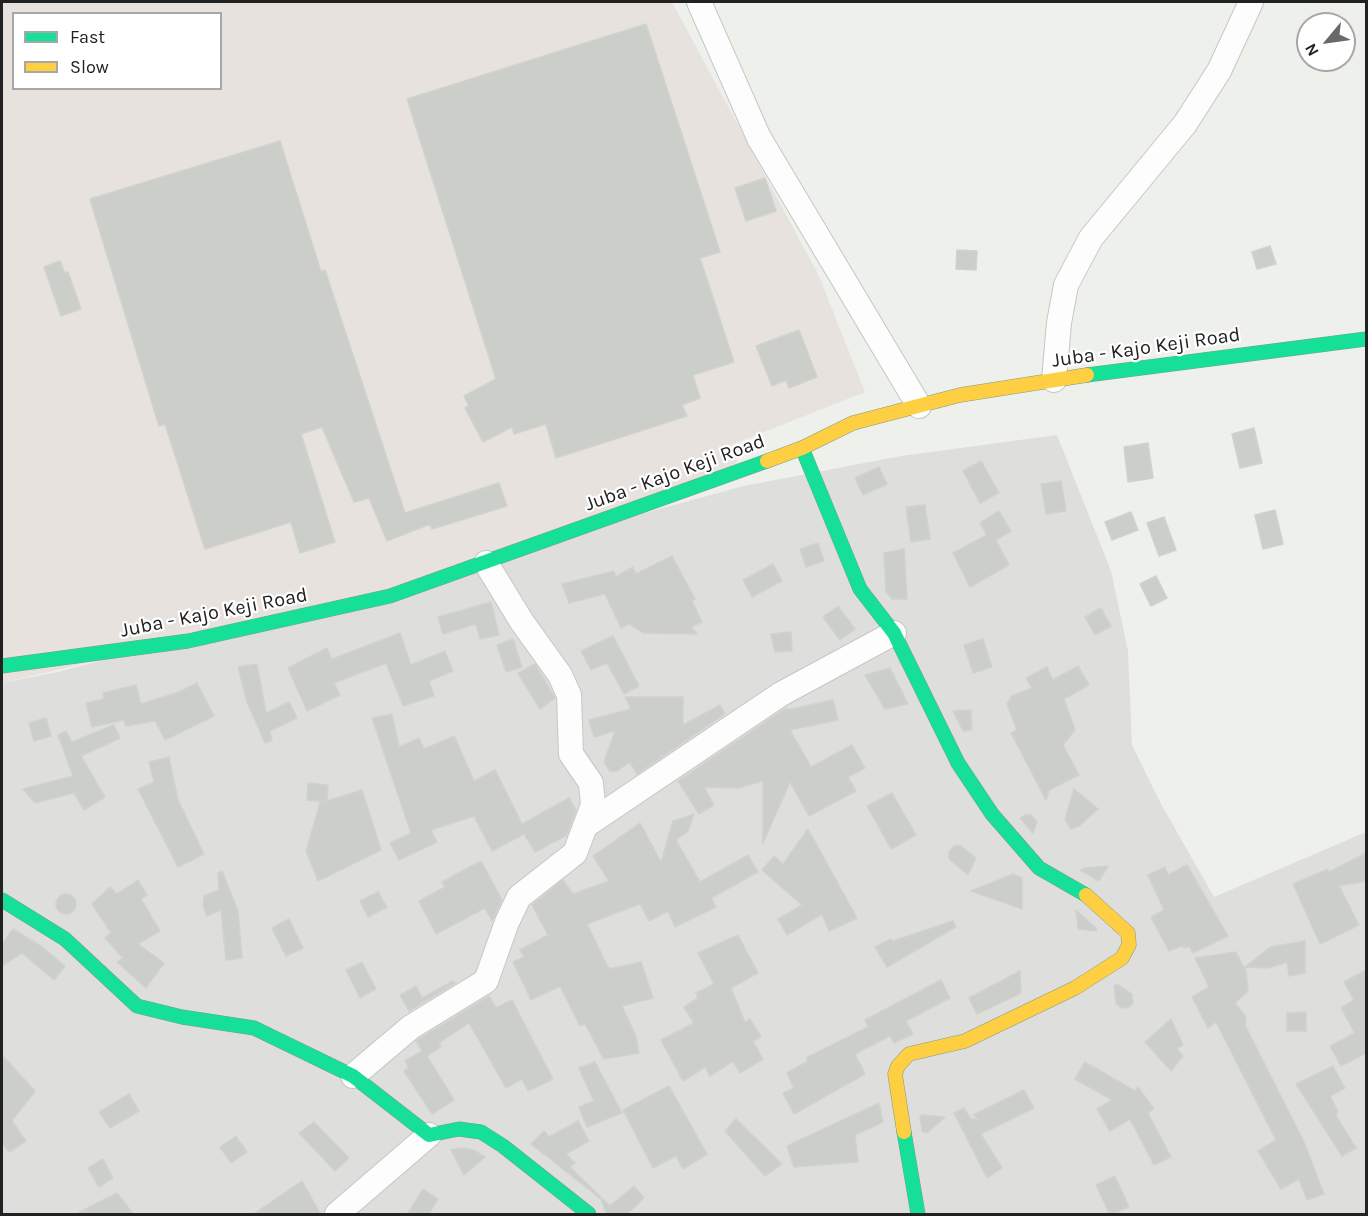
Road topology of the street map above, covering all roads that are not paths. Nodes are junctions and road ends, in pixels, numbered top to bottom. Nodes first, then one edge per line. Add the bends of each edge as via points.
1 (699, 2) edge
2 (1251, 2) edge
3 (1366, 339) edge
4 (1054, 380) junction
5 (919, 406) junction
6 (802, 448) junction
7 (486, 563) junction
8 (894, 633) junction
9 (2, 666) edge
10 (588, 824) junction
11 (2, 900) edge
12 (353, 1076) junction
13 (429, 1135) junction
14 (337, 1215) edge
15 (589, 1215) edge
16 (918, 1215) edge

1 - 5 street via 759,138
2 - 4 street via 1219,71 1185,124 1091,238 1065,285
3 - 4 street, Juba - Kajo Keji Road
4 - 5 street, Juba - Kajo Keji Road via 960,395
5 - 6 street, Juba - Kajo Keji Road via 853,423
6 - 7 street, Juba - Kajo Keji Road
6 - 8 street via 860,588
7 - 9 street, Juba - Kajo Keji Road via 390,596 188,641
7 - 10 street via 560,675 569,695 571,754 591,783 593,805
8 - 10 street via 780,694
8 - 16 street via 958,763 992,814 1039,868 1092,898 1128,933 1129,945 1122,958 1020,1017 965,1041 909,1054 898,1065 897,1089
10 - 12 street via 575,853 519,897 486,981 411,1027
11 - 12 street via 65,939 137,1006 254,1028
12 - 13 street
13 - 14 street
13 - 15 street via 459,1129 481,1132

